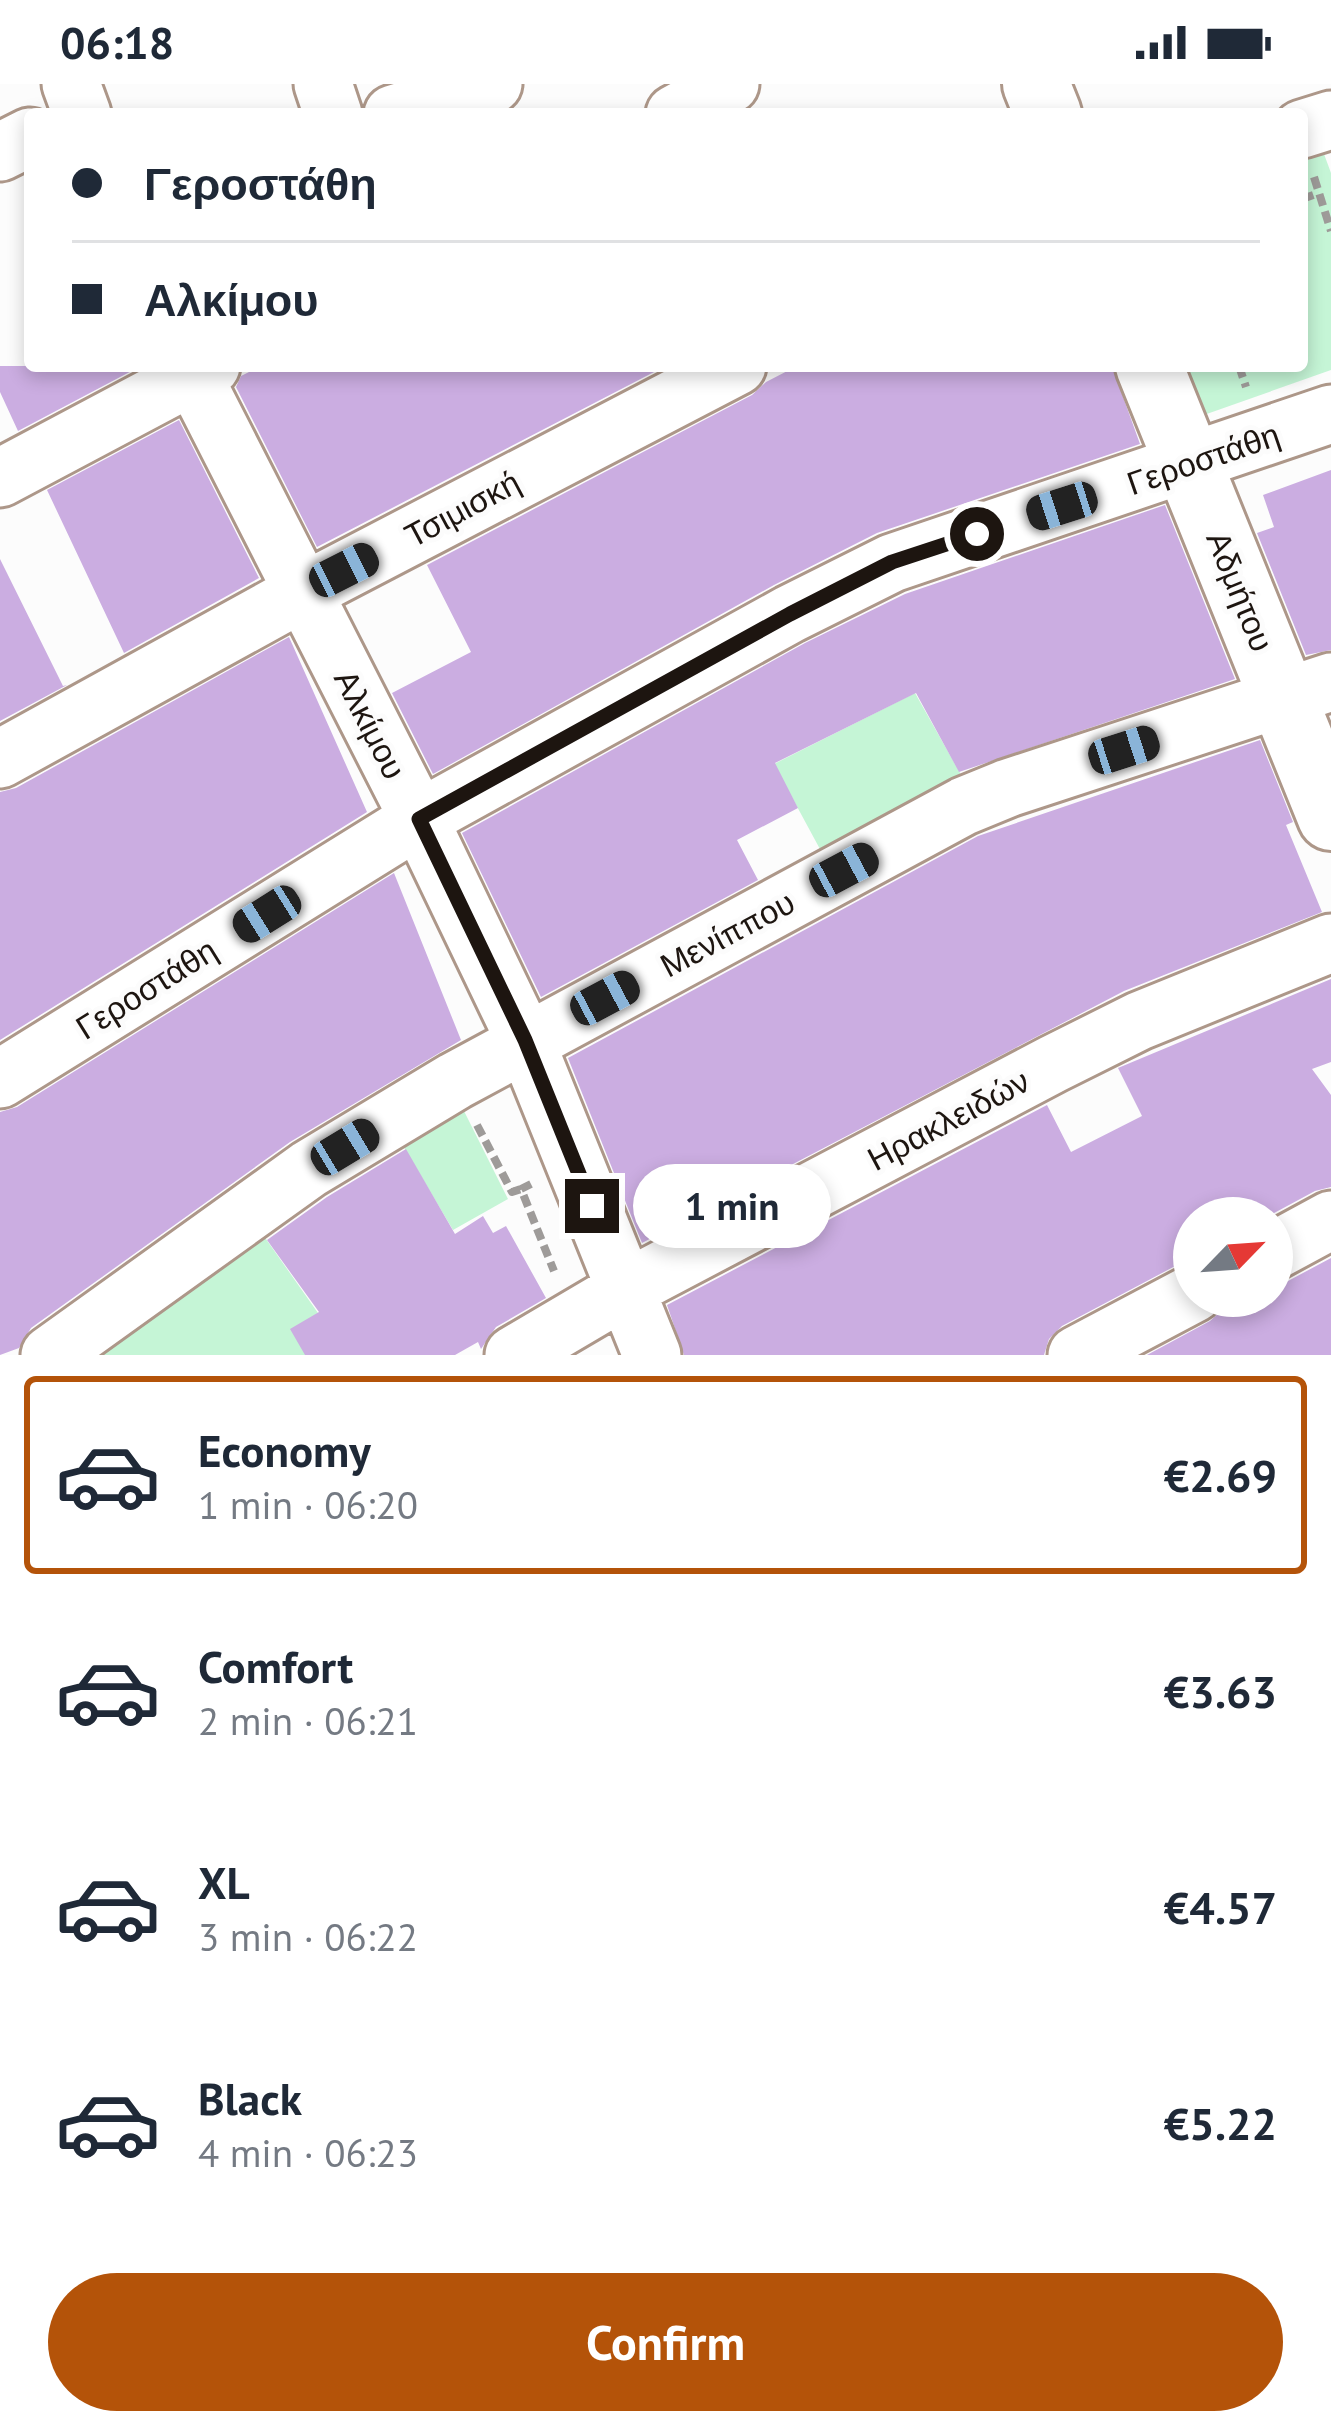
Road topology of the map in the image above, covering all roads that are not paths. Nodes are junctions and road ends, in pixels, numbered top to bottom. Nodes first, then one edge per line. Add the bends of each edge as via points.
1 (493, 84) edge
2 (730, 84) edge
3 (413, 108) edge
4 (686, 108) edge
5 (192, 372) edge
6 (198, 372) edge
7 (725, 372) edge
8 (1152, 372) edge
9 (1331, 413) edge
10 (1190, 464) junction
11 (0, 478) edge
12 (304, 591) junction
13 (1307, 690) edge
14 (0, 758) edge
15 (1331, 817) edge
16 (419, 819) junction
17 (1331, 943) edge
18 (525, 1040) junction
19 (0, 1078) edge
20 (1331, 1220) edge
21 (1293, 1241) edge
22 (626, 1289) junction
23 (1173, 1304) edge
24 (50, 1355) edge
25 (514, 1355) edge
26 (652, 1355) edge
27 (1077, 1355) edge

1 - 3 street
2 - 4 street
5 - 11 street
6 - 12 street, Αλκίμου
7 - 12 street, Τσιμισκή
8 - 10 street, Αδμήτου
9 - 10 street, Γεροστάθη
10 - 13 street, Αδμήτου
10 - 16 street, Γεροστάθη via 892,562
12 - 14 street, Τσιμισκή
12 - 16 street, Αλκίμου
13 - 15 street, Αδμήτου
13 - 18 street, Μενίππου via 964,806
16 - 18 street, Αλκίμου
16 - 19 street, Γεροστάθη
17 - 22 street, Ηρακλειδών via 1139,1021
18 - 22 street, Αλκίμου
18 - 24 street, Μενίππου via 309,1169
20 - 21 street
22 - 25 street, Ηρακλειδών
22 - 26 street, Αλκίμου
23 - 27 street

